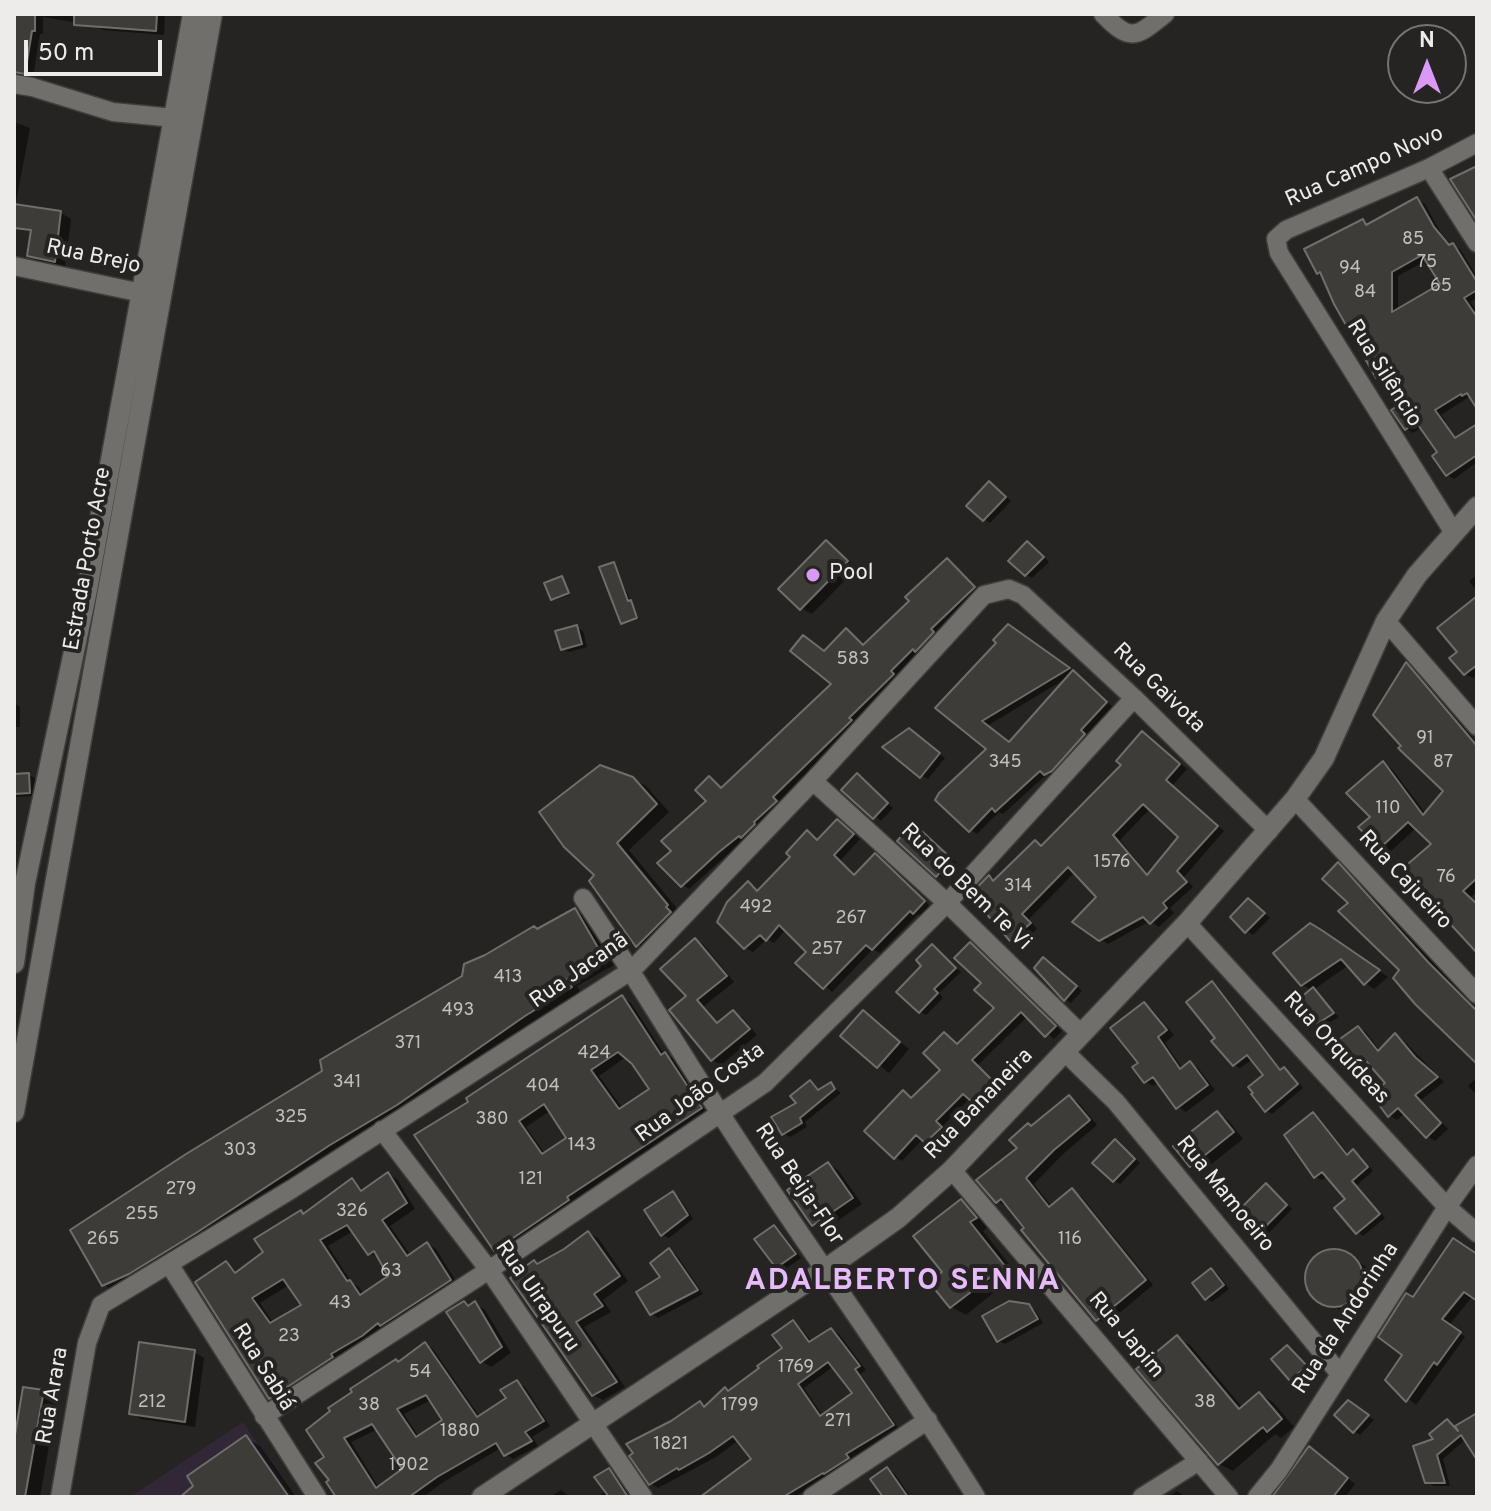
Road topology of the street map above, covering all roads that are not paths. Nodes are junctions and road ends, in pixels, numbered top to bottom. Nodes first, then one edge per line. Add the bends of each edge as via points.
1 (193, 14) edge
2 (212, 14) edge
3 (1103, 14) edge
4 (1165, 14) edge
5 (14, 84) edge
6 (174, 118) junction
7 (1477, 143) edge
8 (1429, 168) junction
9 (1276, 239) joint
10 (1477, 243) edge
11 (14, 266) edge
12 (151, 295) junction
13 (1477, 507) edge
14 (1454, 533) junction
15 (1009, 589) joint
16 (1386, 621) junction
17 (1134, 698) junction
18 (1477, 726) edge
19 (813, 781) junction
20 (1295, 799) junction
21 (1269, 831) junction
22 (19, 882) edge
23 (583, 898) dead end
24 (947, 903) junction
25 (1187, 923) junction
26 (14, 963) edge
27 (632, 970) junction
28 (1477, 994) edge
29 (1080, 1033) junction
30 (1065, 1052) junction
31 (14, 1112) edge
32 (721, 1114) junction
33 (382, 1130) junction
34 (1477, 1165) edge
35 (952, 1170) junction
36 (1447, 1207) junction
37 (1477, 1233) edge
38 (169, 1264) junction
39 (826, 1269) junction
40 (489, 1270) junction
41 (101, 1305) joint
42 (1340, 1374) junction
43 (264, 1416) junction
44 (928, 1420) junction
45 (595, 1423) junction
46 (1199, 1461) junction
47 (60, 1497) edge
48 (317, 1497) edge
49 (482, 1497) edge
50 (643, 1497) edge
51 (812, 1497) edge
52 (976, 1497) edge
53 (1142, 1497) edge
54 (1229, 1497) edge
55 (1257, 1497) edge

1 - 6 main road, Estrada Porto Acre
2 - 12 main road, Estrada Porto Acre
3 - 4 street via 1130,35 1139,35
5 - 6 street via 113,112
6 - 12 main road, Estrada Porto Acre
7 - 8 street, Rua Campo Novo
8 - 9 street, Rua Campo Novo
8 - 10 street
9 - 14 street, Rua Silêncio via 1279,253
11 - 12 street, Rua Brejo
12 - 22 main road, Estrada Porto Acre
12 - 31 main road, Estrada Porto Acre
13 - 14 main road, Rua Bananeira
14 - 16 main road, Rua Bananeira
15 - 17 street, Rua Gaivota via 1023,595
15 - 19 street, Rua Jacanã via 984,595
16 - 18 street
16 - 20 main road, Rua Bananeira via 1324,758
17 - 21 street, Rua Gaivota
17 - 24 street, Rua João Costa
19 - 24 street, Rua do Bem Te Vi
19 - 27 street, Rua Jacanã
20 - 21 main road, Rua Bananeira
20 - 28 street, Rua Cajueiro
21 - 25 main road, Rua Bananeira
22 - 26 main road, Estrada Porto Acre
23 - 27 street, Rua Beija-Flor
24 - 29 street, Rua do Bem Te Vi
24 - 32 street, Rua João Costa via 765,1083
25 - 29 main road, Rua Bananeira
25 - 36 street, Rua Orquídeas
27 - 32 street, Rua Beija-Flor
27 - 33 street, Rua Jacanã
29 - 30 main road, Rua Bananeira
30 - 35 main road, Rua Bananeira
30 - 42 street, Rua Mamoeiro via 1116,1102
32 - 39 street, Rua Beija-Flor
32 - 40 street, Rua João Costa
33 - 38 street, Rua Jacanã
33 - 40 street, Rua Uirapuru
34 - 36 street, Rua da Andorinha
35 - 39 main road, Rua Bananeira via 898,1218
35 - 46 street, Rua Japim
36 - 37 street, Rua Orquídeas
36 - 42 street, Rua da Andorinha
38 - 41 street, Rua Jacanã
38 - 43 street, Rua Sabiá
39 - 44 street, Rua Beija-Flor
39 - 45 main road, Rua Bananeira
40 - 43 street, Rua João Costa
40 - 45 street, Rua Uirapuru
41 - 47 street, Rua Arara via 87,1343
42 - 55 street, Rua da Andorinha
43 - 48 street, Rua Sabiá
44 - 51 street
44 - 52 street, Rua Beija-Flor
45 - 49 main road, Rua Bananeira
45 - 50 street, Rua Uirapuru
46 - 53 street
46 - 54 street, Rua Japim

